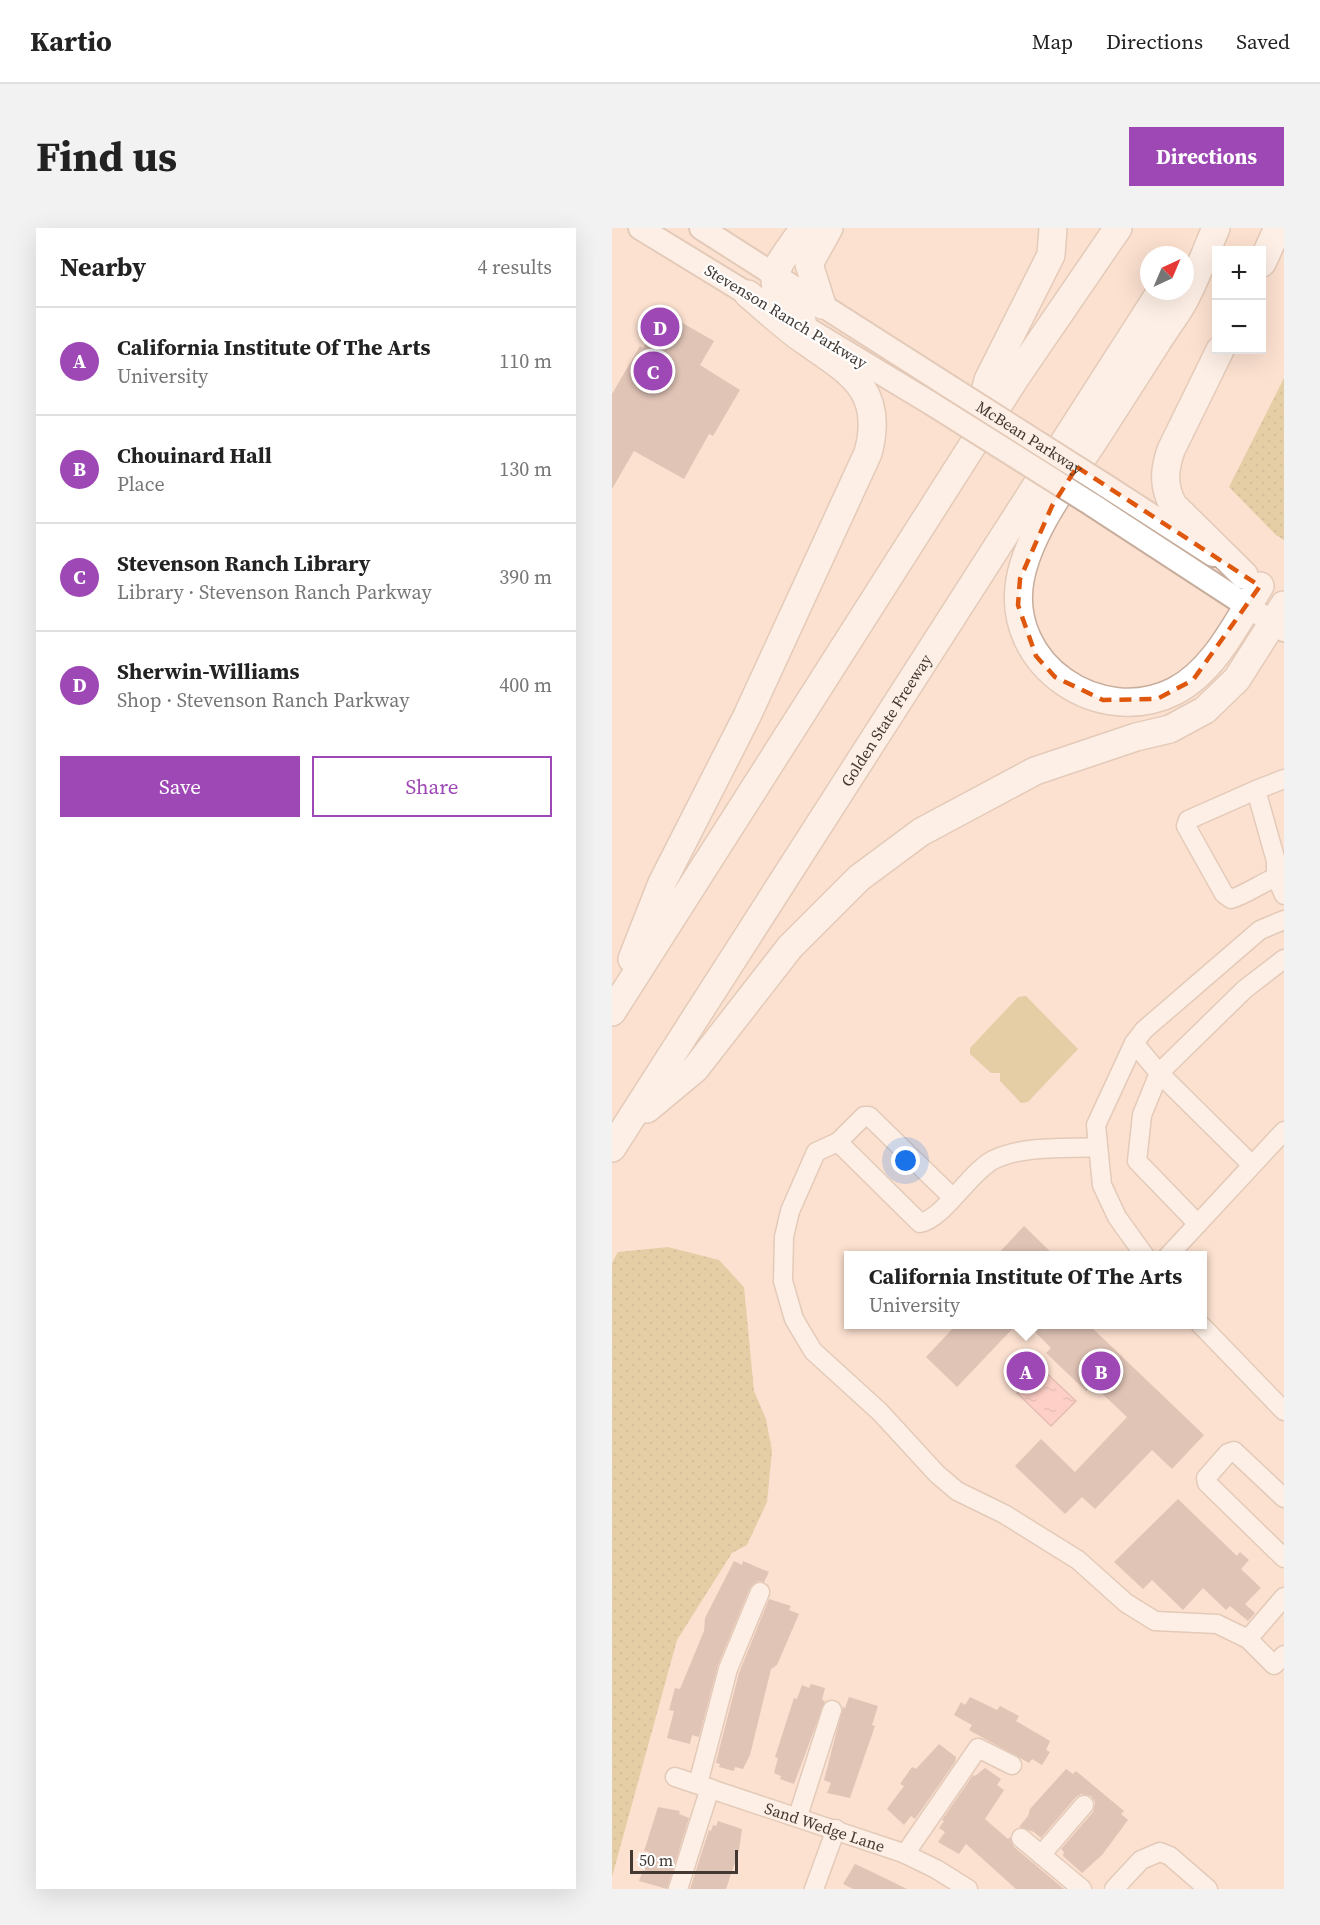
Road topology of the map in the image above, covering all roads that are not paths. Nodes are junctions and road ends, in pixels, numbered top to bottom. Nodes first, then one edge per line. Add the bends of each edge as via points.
1 (640, 228) edge
2 (701, 228) edge
3 (804, 228) edge
4 (830, 228) edge
5 (1053, 228) edge
6 (1118, 228) edge
7 (1201, 228) edge
8 (1216, 228) edge
9 (1278, 228) edge
10 (1190, 246) edge
11 (1266, 254) edge
12 (774, 273) junction
13 (748, 294) junction
14 (1155, 300) edge
15 (822, 305) junction
16 (811, 330) junction
17 (1218, 354) edge
18 (932, 404) joint
19 (970, 450) junction
20 (1251, 589) junction
21 (1281, 615) edge
22 (1284, 779) edge
23 (1256, 790) junction
24 (1280, 875) edge
25 (1284, 895) edge
26 (1284, 920) edge
27 (1284, 959) edge
28 (612, 1010) edge
29 (1134, 1043) junction
30 (1159, 1073) junction
31 (627, 1125) junction
32 (1284, 1131) edge
33 (838, 1142) junction
34 (1098, 1147) junction
35 (612, 1148) edge
36 (1252, 1166) junction
37 (953, 1198) junction
38 (1197, 1223) junction
39 (1142, 1251) edge
40 (1172, 1251) edge
41 (1205, 1329) edge
42 (1284, 1411) edge
43 (1284, 1498) edge
44 (1284, 1558) edge
45 (760, 1592) dead end
46 (1284, 1597) edge
47 (1248, 1639) junction
48 (1284, 1655) edge
49 (832, 1710) dead end
50 (1012, 1765) dead end
51 (675, 1777) dead end
52 (704, 1786) junction
53 (1084, 1805) dead end
54 (798, 1816) junction
55 (836, 1829) junction
56 (1021, 1838) dead end
57 (905, 1854) junction
58 (1041, 1855) junction
59 (678, 1889) edge
60 (814, 1889) edge
61 (969, 1889) edge
62 (1083, 1889) edge
63 (1114, 1889) edge
64 (1208, 1889) edge

1 - 13 main road, Stevenson Ranch Parkway
2 - 12 main road, Stevenson Ranch Parkway
3 - 12 highway
4 - 15 highway via 809,264
5 - 19 highway via 1051,255 1044,274 988,380
6 - 19 highway
7 - 10 highway
8 - 20 highway via 1184,300 1052,506 1029,551 1020,579 1018,605 1023,631 1036,656 1055,676 1078,692 1103,700 1132,702 1157,699 1193,680 1208,664
9 - 11 highway
12 - 15 main road, McBean Parkway
12 - 16 highway via 775,291
13 - 16 main road, Stevenson Ranch Parkway
13 - 28 highway via 853,374 868,399 874,424 872,437 750,710 662,883
14 - 31 highway, Golden State Freeway
15 - 20 main road, McBean Parkway, bridge via 1103,484
16 - 18 main road, Stevenson Ranch Parkway
17 - 20 highway via 1171,450 1165,468 1166,491 1173,505
18 - 20 main road, McBean Parkway, bridge via 1091,504
19 - 28 highway
20 - 21 main road, McBean Parkway
21 - 31 highway via 1237,679 1205,710 1170,729 1035,771 921,832 859,878 790,947 695,1069
22 - 23 street
23 - 24 street
23 - 24 street via 1188,820 1186,826 1224,894 1231,899
24 - 25 street
26 - 29 street via 1260,930 1144,1030
27 - 30 street via 1245,989
29 - 30 street
29 - 34 street via 1096,1125
30 - 36 street
30 - 38 street via 1142,1115 1137,1161
31 - 35 highway, Golden State Freeway
32 - 36 street
33 - 37 street via 920,1222 927,1222
33 - 37 street via 864,1116 869,1116
33 - 47 street via 816,1152 790,1211 784,1237 783,1281 794,1318 813,1351 957,1491 1004,1514 1078,1560 1126,1604 1155,1621 1217,1624
34 - 37 street via 1015,1153 993,1160
34 - 39 street via 1102,1185
36 - 38 street
38 - 40 street
41 - 42 street
43 - 44 street via 1234,1451 1206,1478
45 - 52 street via 728,1669
46 - 47 street
47 - 48 street via 1274,1665
49 - 54 street
50 - 57 street via 978,1748
51 - 52 street, Sand Wedge Lane
52 - 54 street, Sand Wedge Lane
52 - 59 street
53 - 58 street
54 - 55 street, Sand Wedge Lane
55 - 57 street, Sand Wedge Lane
55 - 60 street
56 - 58 street
57 - 61 street, Sand Wedge Lane
58 - 62 street
63 - 64 street via 1141,1860 1160,1852 1176,1860

